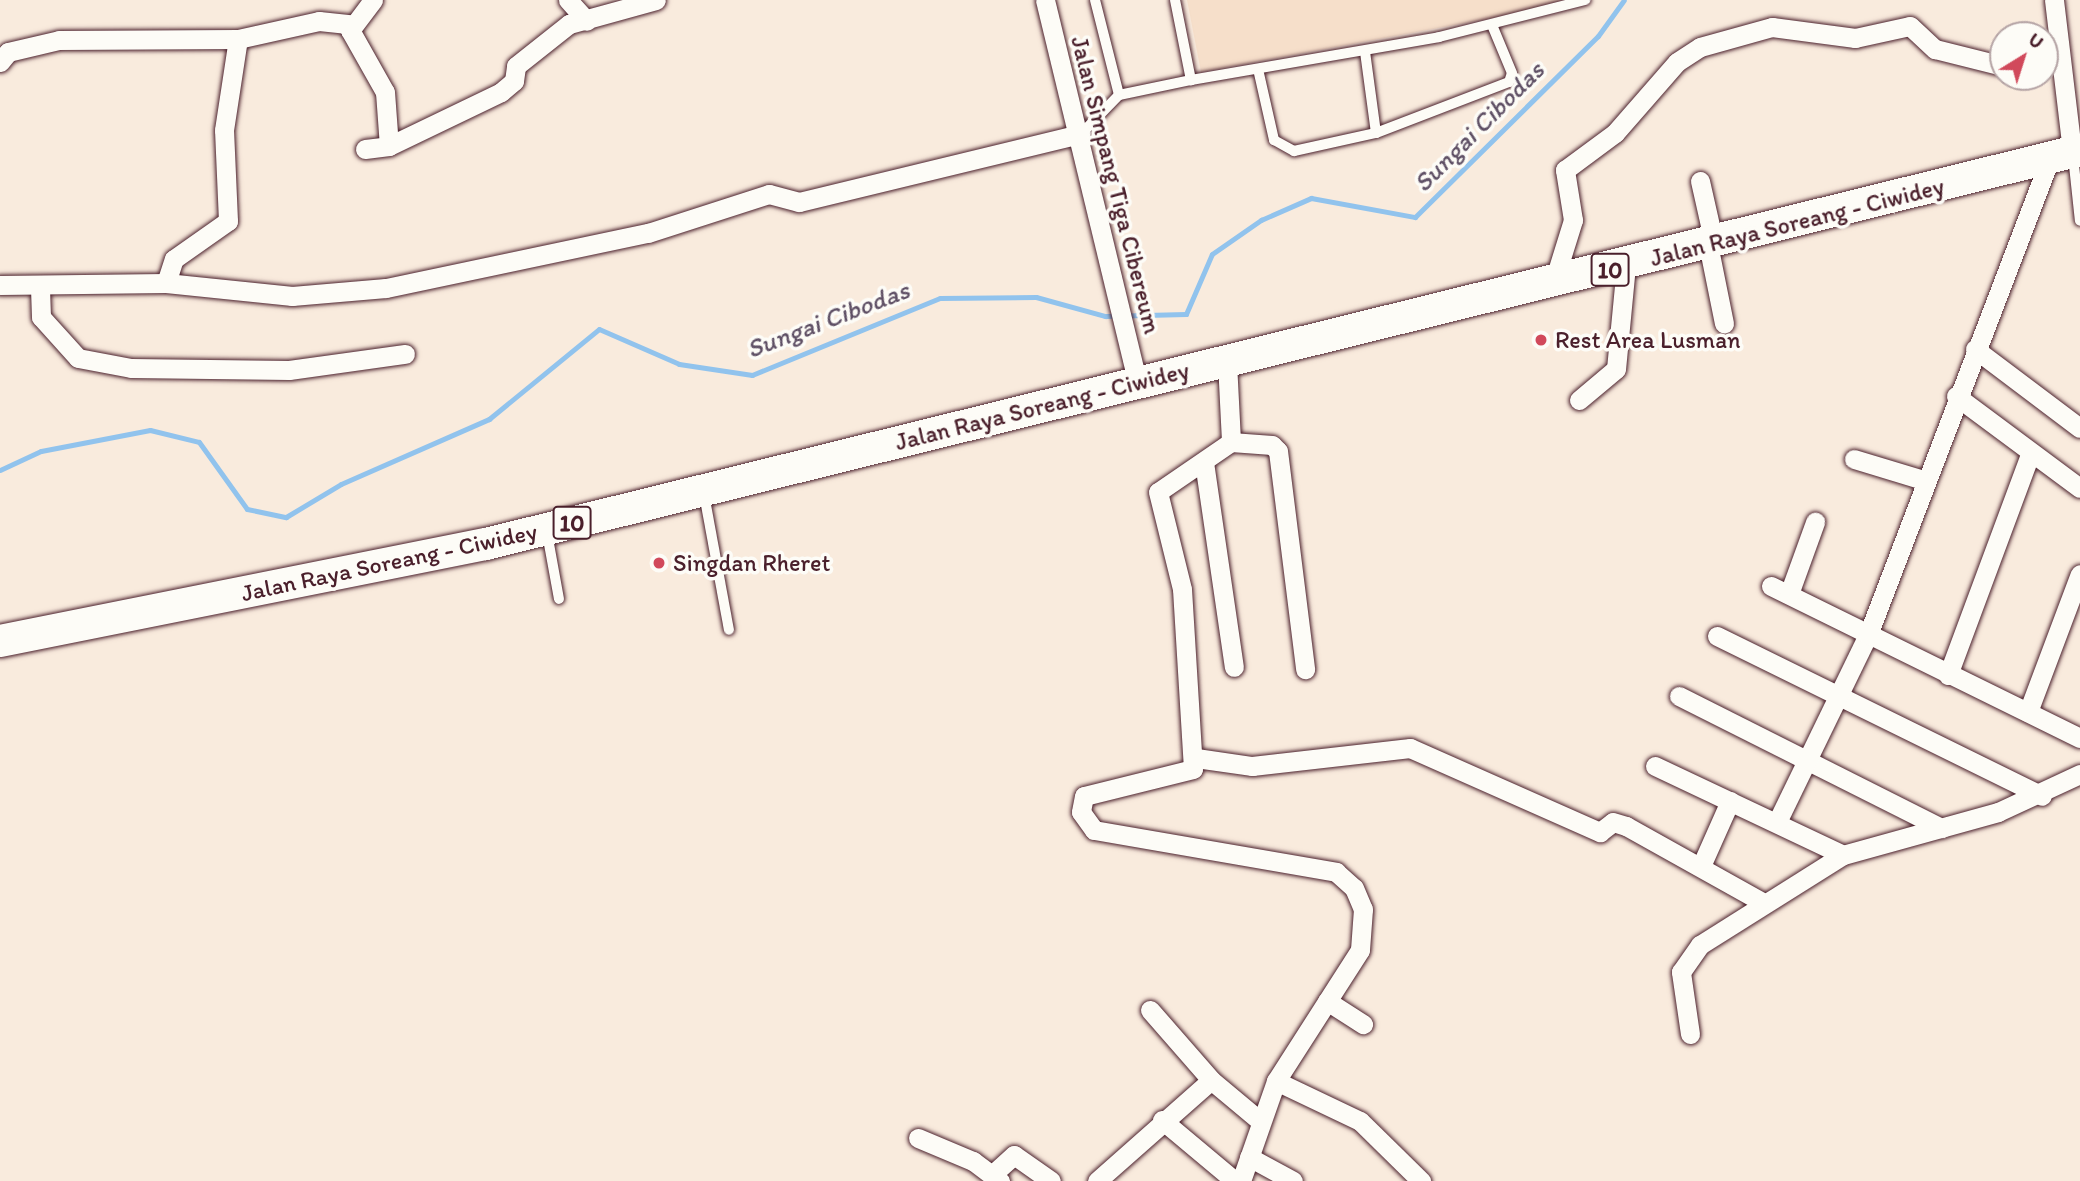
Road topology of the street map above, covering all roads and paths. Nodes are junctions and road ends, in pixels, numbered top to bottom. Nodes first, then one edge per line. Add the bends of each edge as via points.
1 (373, 0) edge
2 (568, 0) edge
3 (656, 0) edge
4 (1045, 0) edge
5 (1095, 0) edge
6 (1175, 0) edge
7 (1585, 0) edge
8 (2054, 0) edge
9 (587, 21) junction
10 (2053, 21) edge
11 (350, 24) junction
12 (1492, 25) junction
13 (239, 39) junction
14 (1365, 52) junction
15 (0, 62) edge
16 (1989, 62) edge
17 (1258, 69) junction
18 (1191, 80) junction
19 (2057, 91) edge
20 (1119, 95) junction
21 (1376, 133) junction
22 (1081, 134) junction
23 (389, 146) junction
24 (365, 149) dead end
25 (2068, 152) edge
26 (1700, 181) dead end
27 (2080, 221) edge
28 (1711, 243) junction
29 (1626, 266) junction
30 (1554, 281) junction
31 (166, 283) junction
32 (0, 285) edge
33 (40, 288) junction
34 (1724, 323) dead end
35 (1975, 349) junction
36 (405, 354) dead end
37 (1227, 362) junction
38 (1138, 383) junction
39 (1956, 396) junction
40 (1579, 400) dead end
41 (2079, 426) edge
42 (1231, 442) junction
43 (2030, 454) junction
44 (1854, 459) dead end
45 (1204, 462) junction
46 (1923, 480) junction
47 (2080, 488) edge
48 (704, 490) junction
49 (1815, 522) dead end
50 (547, 529) junction
51 (2080, 574) edge
52 (559, 599) dead end
53 (729, 630) dead end
54 (1868, 635) junction
55 (1717, 636) dead end
56 (0, 641) edge
57 (1234, 667) dead end
58 (1305, 669) dead end
59 (1948, 675) junction
60 (1839, 695) junction
61 (1679, 696) dead end
62 (2028, 712) junction
63 (2080, 738) edge
64 (1196, 758) junction
65 (1805, 761) junction
66 (1656, 766) dead end
67 (2080, 774) edge
68 (2042, 796) junction
69 (1730, 800) junction
70 (1777, 822) junction
71 (1942, 828) junction
72 (1843, 855) junction
73 (1702, 864) junction
74 (1764, 903) junction
75 (1326, 1001) junction
76 (1150, 1010) dead end
77 (1363, 1024) dead end
78 (1689, 1034) dead end
79 (1211, 1080) junction
80 (1276, 1081) junction
81 (1162, 1120) junction
82 (1260, 1121) junction
83 (918, 1138) dead end
84 (1248, 1157) junction
85 (997, 1177) edge
86 (1051, 1181) edge
87 (1097, 1181) edge
88 (1235, 1181) edge
89 (1241, 1181) edge
90 (1293, 1181) edge
91 (1421, 1181) edge

1 - 11 street
2 - 9 street
3 - 9 street
4 - 22 street, Jalan Simpang Tiga Cibereum
5 - 20 lane
6 - 18 lane
7 - 12 lane
8 - 10 street
9 - 23 street via 569,24 516,66 514,81 501,92
11 - 13 street via 319,21
11 - 23 street via 385,92
12 - 14 lane
12 - 21 lane via 1512,73 1509,82
13 - 15 street via 59,40 8,52
13 - 31 street via 224,130 228,222 174,259
14 - 17 lane
14 - 21 lane
16 - 30 street via 1935,49 1910,26 1855,38 1772,27 1700,47 1677,62 1615,133 1564,170 1573,220
17 - 18 lane
17 - 21 lane via 1274,140 1283,147 1294,151
18 - 20 lane
19 - 25 street
20 - 22 lane
22 - 31 street via 795,203 769,194 710,217 448,279 292,296
22 - 38 street, Jalan Simpang Tiga Cibereum
23 - 24 street
25 - 27 lane
25 - 28 highway, Jalan Raya Soreang - Ciwidey / 10
25 - 35 street
26 - 28 street
28 - 29 highway, Jalan Raya Soreang - Ciwidey / 10
28 - 34 street
29 - 30 highway, Jalan Raya Soreang - Ciwidey / 10
29 - 40 street via 1616,369
30 - 37 highway, Jalan Raya Soreang - Ciwidey / 10
31 - 33 street
32 - 33 street
33 - 36 street via 41,317 78,358 131,368 275,371
35 - 39 street
35 - 41 street
37 - 38 highway, Jalan Raya Soreang - Ciwidey / 10
37 - 42 street
38 - 48 highway, Jalan Raya Soreang - Ciwidey / 10
39 - 43 street
39 - 46 street
42 - 45 street
42 - 58 street via 1272,445 1278,451
43 - 47 street
43 - 59 street
44 - 46 street
45 - 57 street
45 - 64 street via 1162,488 1157,499 1182,590
46 - 54 street
48 - 50 highway, Jalan Raya Soreang - Ciwidey / 10
48 - 53 lane
49 - 54 street via 1780,590
50 - 52 lane
50 - 56 highway, Jalan Raya Soreang - Ciwidey / 10
51 - 62 street
54 - 59 street
54 - 60 street
55 - 60 street
59 - 62 street
60 - 65 street
60 - 68 street
61 - 65 street
62 - 63 street
64 - 73 street via 1252,766 1410,748 1600,832 1619,823
64 - 75 street via 1187,774 1084,796 1081,812 1088,826 1344,877 1363,909 1364,926 1360,950
65 - 70 street
65 - 71 street
66 - 69 street
67 - 68 street
68 - 71 street
69 - 70 street
69 - 73 street
70 - 72 street
71 - 72 street
72 - 74 street
73 - 74 street
74 - 78 street via 1688,957 1681,972
75 - 77 street
75 - 80 street
76 - 79 street
79 - 81 street
79 - 82 street
80 - 82 street
80 - 91 street via 1360,1121
81 - 87 street
81 - 88 street
82 - 84 street
83 - 85 street
84 - 89 street
84 - 90 street
85 - 86 street via 1014,1155

